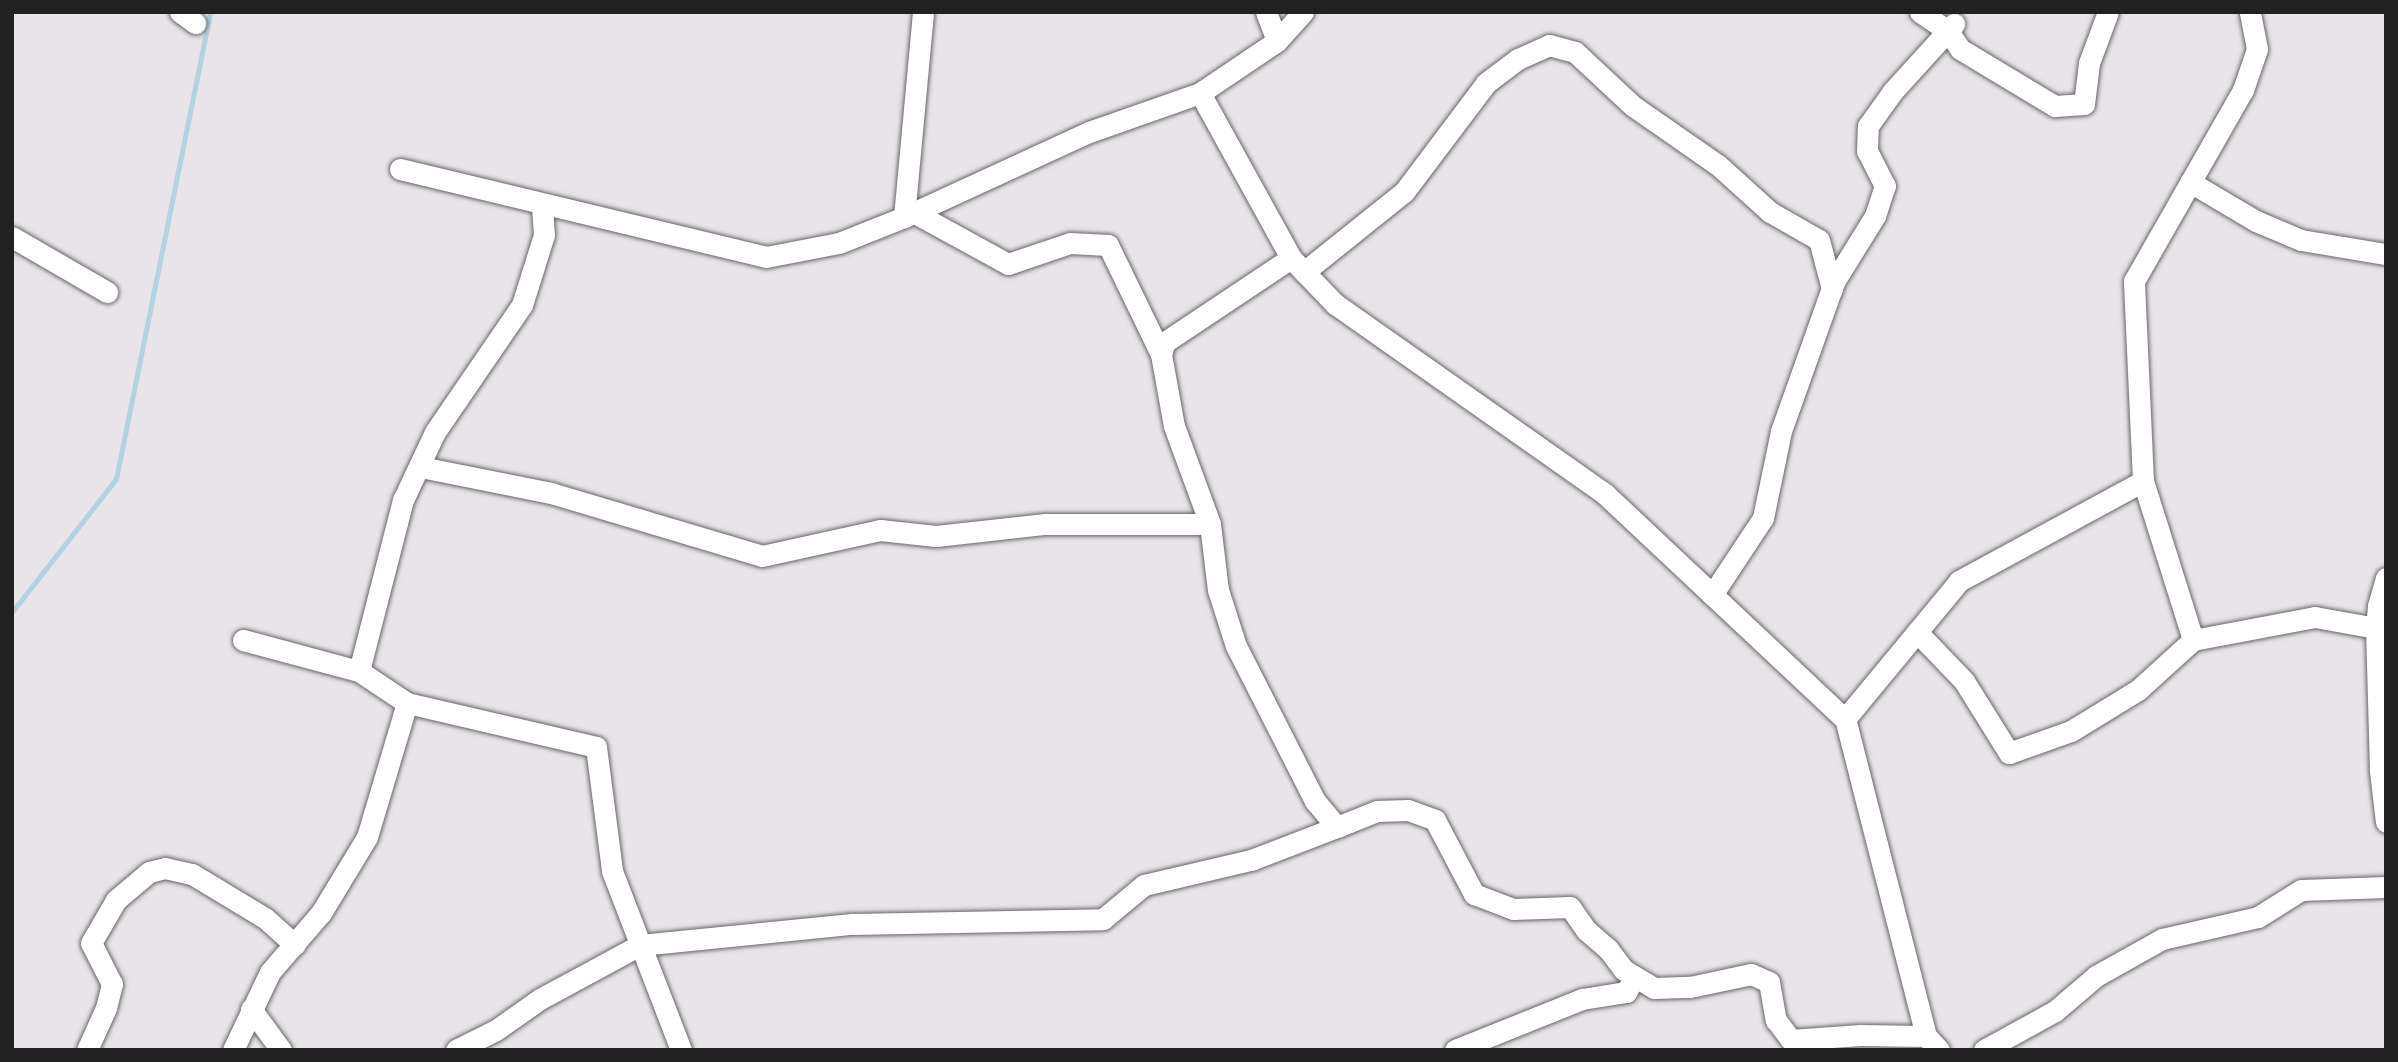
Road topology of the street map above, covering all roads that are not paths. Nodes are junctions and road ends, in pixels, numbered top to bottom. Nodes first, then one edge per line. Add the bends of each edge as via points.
1 (923, 12) edge
2 (1266, 12) edge
3 (1303, 12) edge
4 (1920, 12) edge
5 (2108, 12) edge
6 (2250, 12) edge
7 (1951, 27) junction
8 (1277, 41) junction
9 (1200, 93) junction
10 (400, 169) dead end
11 (2190, 182) junction
12 (542, 204) junction
13 (909, 215) junction
14 (12, 237) edge
15 (2386, 254) edge
16 (1297, 265) junction
17 (1832, 289) junction
18 (107, 292) dead end
19 (1161, 354) junction
20 (421, 467) junction
21 (2143, 481) junction
22 (1210, 524) junction
23 (2386, 578) edge
24 (1712, 595) junction
25 (2376, 628) junction
26 (1917, 632) junction
27 (243, 640) dead end
28 (2193, 640) junction
29 (359, 671) junction
30 (407, 704) junction
31 (2382, 706) edge
32 (1845, 719) junction
33 (2386, 822) edge
34 (1337, 827) junction
35 (2386, 887) edge
36 (295, 944) junction
37 (640, 945) junction
38 (1634, 978) junction
39 (251, 1009) junction
40 (1932, 1043) edge
41 (87, 1050) edge
42 (233, 1050) edge
43 (281, 1050) edge
44 (456, 1050) edge
45 (681, 1050) edge
46 (1455, 1050) edge
47 (1984, 1050) edge

1 - 13 street
2 - 8 street
3 - 8 street
4 - 7 street
5 - 7 street via 2089,62 2084,104 2054,106 1960,49
6 - 11 street via 2257,50 2243,90
7 - 17 street via 1868,126 1867,151 1885,186 1875,216
8 - 9 street
9 - 13 street via 1089,132
9 - 16 street
10 - 12 street
11 - 15 street via 2256,221 2301,240
11 - 21 street via 2134,281
12 - 13 street via 766,257 839,243
12 - 20 street via 544,235 522,305 435,432
13 - 19 street via 1008,264 1070,243 1108,245
14 - 18 street
16 - 17 street via 1404,192 1486,83 1518,59 1549,45 1576,52 1633,106 1718,165 1770,212 1819,240
16 - 19 street via 1165,342
16 - 24 street via 1335,304 1605,494
17 - 24 street via 1781,431 1763,518
19 - 22 street via 1174,426
20 - 22 street via 551,493 762,556 880,530 936,536 1045,524
20 - 29 street via 403,500
21 - 26 street via 1959,581
21 - 28 street
22 - 34 street via 1218,590 1236,646 1315,801
23 - 25 street
24 - 32 street
25 - 28 street via 2315,617
25 - 31 street
26 - 28 street via 1964,681 2009,752 2071,731 2127,697
26 - 32 street
27 - 29 street
29 - 30 street
30 - 36 street via 367,837 321,913
30 - 37 street via 596,747 612,871
31 - 33 street via 2380,771
32 - 40 street
34 - 37 street via 1251,860 1144,886 1103,919 852,924
34 - 38 street via 1377,811 1408,810 1435,820 1474,894 1513,909 1570,908
35 - 47 street via 2301,890 2258,917 2162,939 2096,976 2055,1011
36 - 39 street via 270,972
36 - 41 street via 265,918 192,874 165,868 149,872 116,900 91,943 112,984
37 - 44 street
37 - 45 street
38 - 40 street via 1654,988 1678,988 1751,974 1769,982 1776,1020 1791,1040 1860,1035
38 - 46 street via 1626,992 1582,999
39 - 42 street
39 - 43 street

